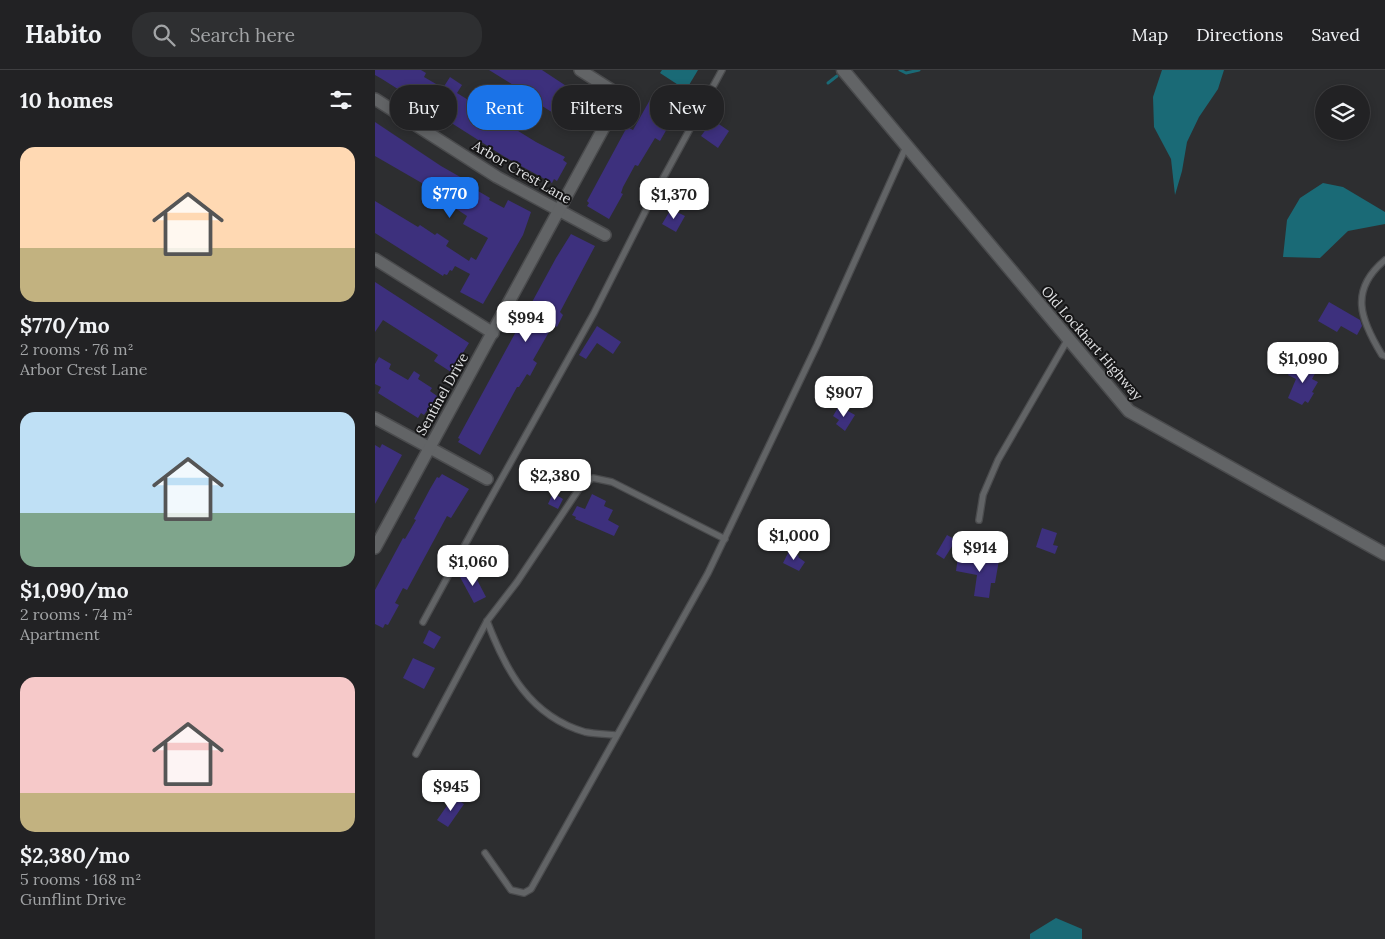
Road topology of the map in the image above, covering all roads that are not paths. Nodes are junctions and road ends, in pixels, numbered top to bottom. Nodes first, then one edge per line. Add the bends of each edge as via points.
1 (580, 70) edge
2 (722, 70) edge
3 (843, 70) edge
4 (375, 99) edge
5 (906, 147) junction
6 (559, 210) junction
7 (605, 235) dead end
8 (375, 259) edge
9 (1385, 260) edge
10 (493, 333) junction
11 (1069, 339) junction
12 (1385, 356) edge
13 (375, 418) edge
14 (430, 448) junction
15 (487, 479) dead end
16 (979, 520) dead end
17 (725, 539) junction
18 (375, 548) edge
19 (1385, 554) edge
20 (487, 621) junction
21 (423, 622) dead end
22 (616, 735) junction
23 (416, 754) dead end
24 (485, 853) dead end

1 - 6 street, Sentinel Drive via 621,96
2 - 21 lane via 594,313
3 - 5 street, Old Lockhart Highway
4 - 6 street, Arbor Crest Lane via 489,172
5 - 11 street, Old Lockhart Highway
5 - 17 lane
6 - 7 street, Arbor Crest Lane
6 - 10 street, Sentinel Drive
8 - 10 street
9 - 12 lane via 1374,269 1362,288 1360,303 1371,337
10 - 14 street, Sentinel Drive
11 - 16 lane via 998,460 983,495
11 - 19 street, Old Lockhart Highway via 1129,411
13 - 14 street
14 - 15 street
14 - 18 street, Sentinel Drive
17 - 20 lane via 612,482 593,478 581,486
17 - 22 lane
20 - 22 lane via 500,655 527,697 561,722 587,732
20 - 23 lane
22 - 24 lane via 531,889 525,893 511,890

